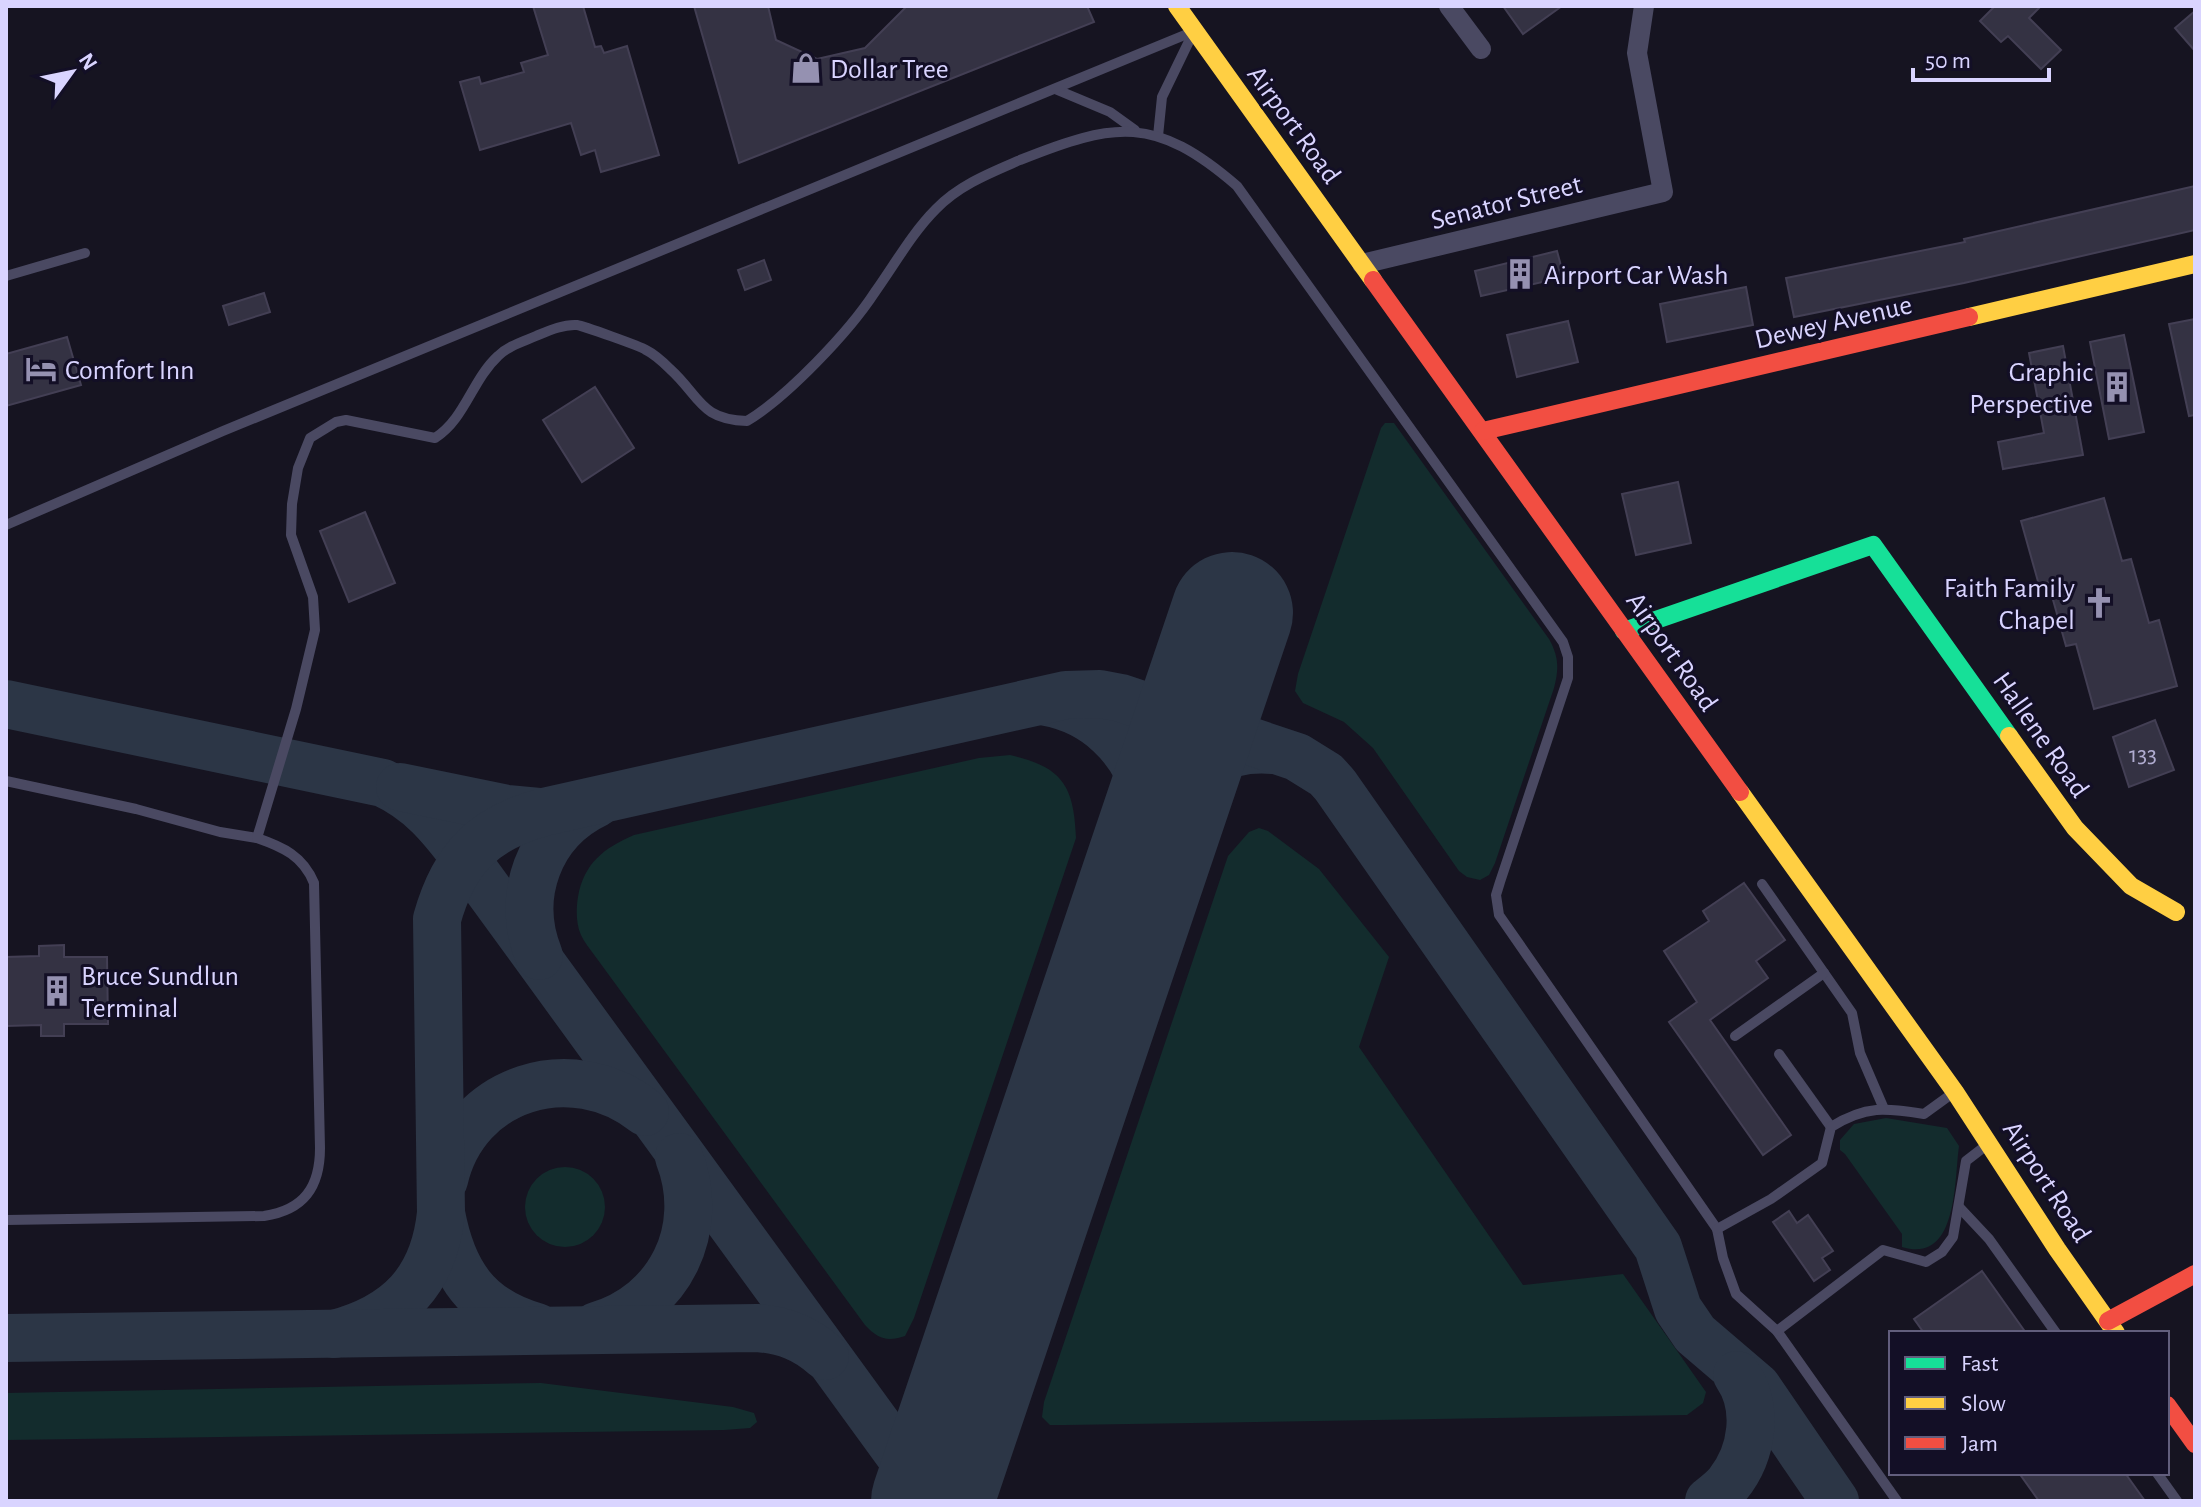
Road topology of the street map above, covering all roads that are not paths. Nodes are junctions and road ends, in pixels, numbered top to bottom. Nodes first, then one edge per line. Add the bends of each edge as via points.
1 (1177, 6) edge
2 (1449, 6) edge
3 (1644, 6) edge
4 (1194, 31) junction
5 (1481, 49) dead end
6 (1055, 89) junction
7 (1136, 132) junction
8 (1158, 136) junction
9 (85, 253) dead end
10 (1362, 264) junction
11 (2195, 264) edge
12 (6, 276) edge
13 (1483, 431) junction
14 (6, 525) edge
15 (1624, 631) junction
16 (6, 781) edge
17 (257, 838) junction
18 (1762, 884) dead end
19 (2176, 912) dead end
20 (1824, 973) junction
21 (1735, 1036) dead end
22 (1779, 1054) dead end
23 (1955, 1092) junction
24 (1884, 1109) junction
25 (1831, 1127) junction
26 (1990, 1142) junction
27 (1959, 1207) junction
28 (6, 1220) edge
29 (1717, 1229) junction
30 (2195, 1274) edge
31 (2112, 1327) edge
32 (1777, 1331) junction
33 (2055, 1331) edge
34 (2169, 1408) edge
35 (2195, 1444) edge
36 (2158, 1475) edge
37 (1897, 1501) edge
38 (2177, 1501) edge

1 - 4 main road, Airport Road
2 - 5 street
3 - 10 street, Senator Street via 1637,53 1663,192
4 - 6 lane
4 - 8 lane via 1162,97
4 - 10 main road, Airport Road
6 - 7 lane via 1110,112
6 - 14 lane
7 - 8 lane
7 - 17 lane via 1083,137 959,190 913,236 856,318 773,403 747,421 716,417 706,410 645,349 572,325 498,356 455,420 435,438 346,420 316,432 298,468 291,535 313,597 315,630
8 - 29 lane via 1212,164 1237,186 1563,642 1568,657 1565,690 1496,906 1511,936
9 - 12 lane
10 - 13 main road, Airport Road
11 - 13 main road, Dewey Avenue
13 - 15 main road, Airport Road
15 - 19 main road, Hallene Road via 1873,545 2075,828 2131,886
15 - 23 main road, Airport Road
16 - 17 lane
17 - 28 lane via 296,855 314,883 320,1168 316,1181 295,1206 264,1216
18 - 20 lane
20 - 21 lane
20 - 24 lane via 1852,1013 1860,1053
22 - 25 lane
23 - 24 lane via 1924,1114
23 - 26 main road, Airport Road
24 - 25 lane via 1862,1110
25 - 29 lane via 1822,1163
26 - 27 lane via 1966,1161
26 - 31 main road, Airport Road
27 - 32 lane via 1953,1237 1942,1252 1926,1262 1883,1250
27 - 33 lane via 1989,1239
29 - 32 lane via 1736,1294
30 - 31 main road
32 - 37 lane
34 - 35 main road
36 - 38 lane

